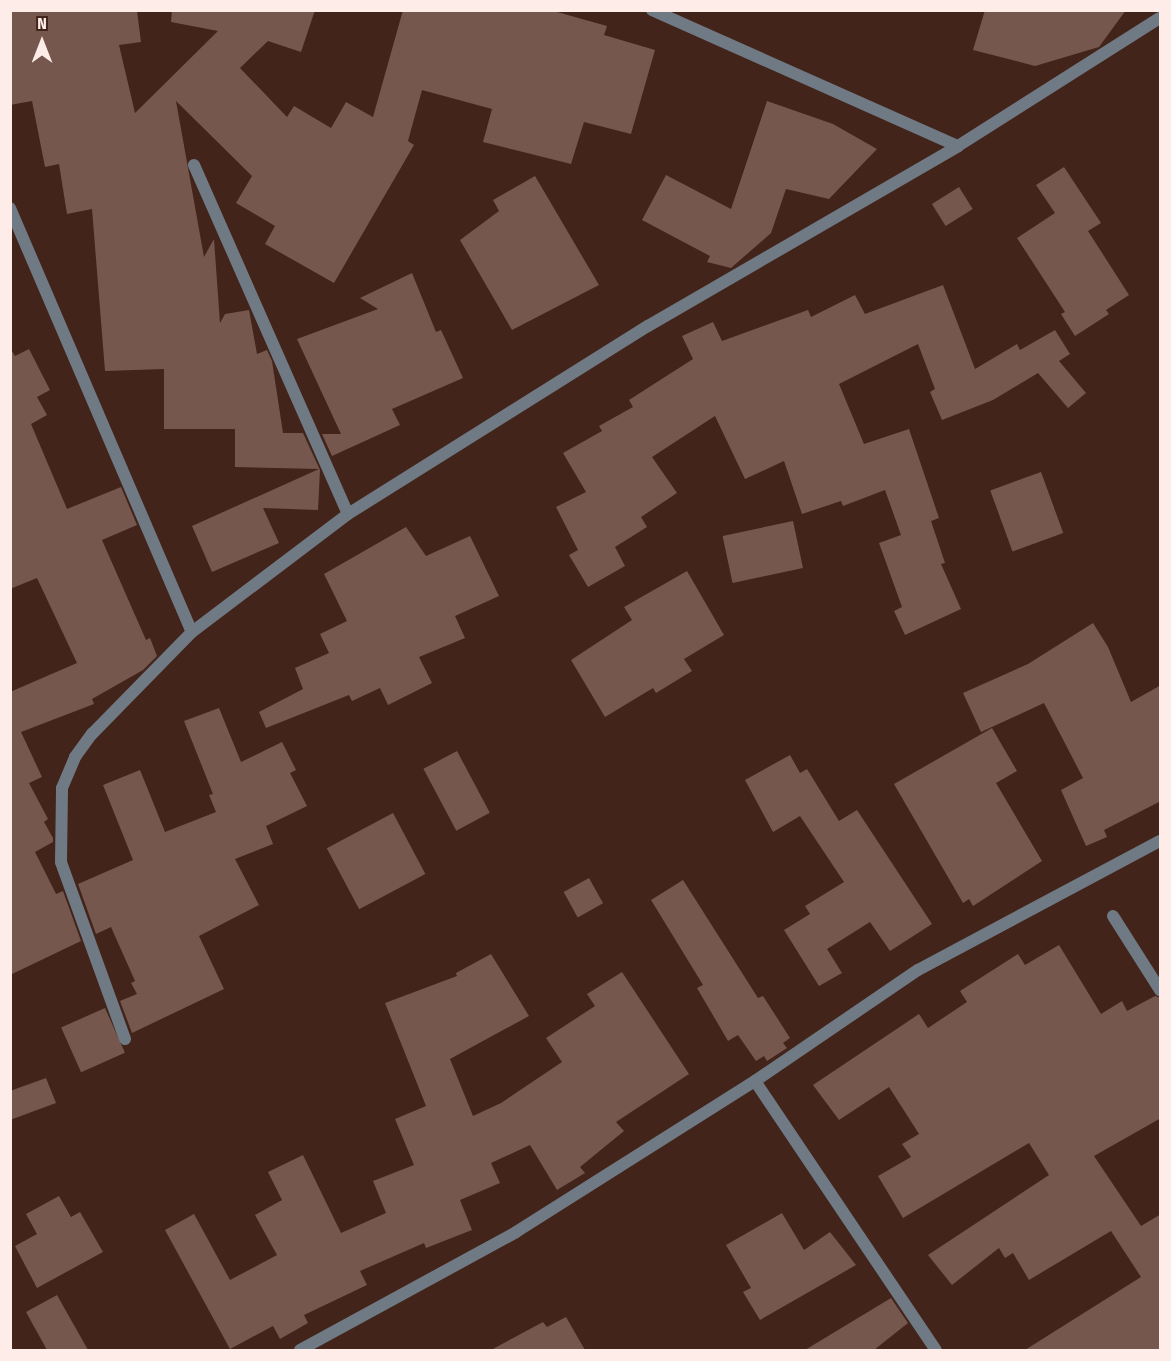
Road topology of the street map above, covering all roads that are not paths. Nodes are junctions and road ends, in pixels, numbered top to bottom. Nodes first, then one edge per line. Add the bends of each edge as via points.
1 (652, 10) edge
2 (1161, 18) edge
3 (958, 146) junction
4 (194, 165) dead end
5 (10, 208) edge
6 (348, 514) junction
7 (192, 632) junction
8 (1161, 840) edge
9 (1113, 916) dead end
10 (1161, 990) edge
11 (125, 1039) dead end
12 (755, 1081) junction
13 (300, 1350) edge
14 (936, 1350) edge

1 - 3 street
2 - 3 street
3 - 6 street via 648,326
4 - 6 street
5 - 7 street
6 - 7 street
7 - 11 street via 92,734 75,757 62,788 61,862
8 - 12 street via 918,970
9 - 10 street
12 - 13 street via 516,1232
12 - 14 street

